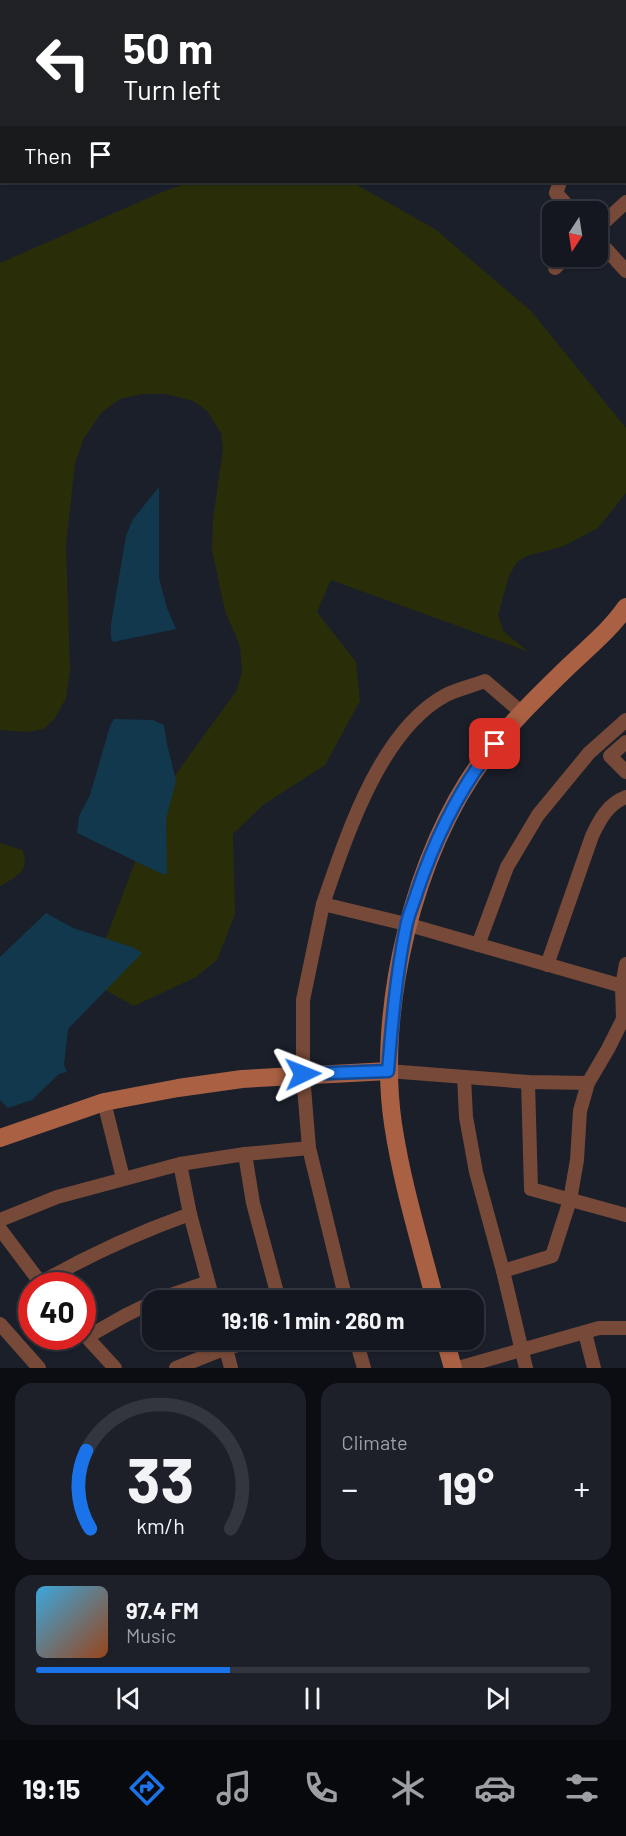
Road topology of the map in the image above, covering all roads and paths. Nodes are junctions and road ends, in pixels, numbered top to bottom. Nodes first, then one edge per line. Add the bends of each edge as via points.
1 (560, 183) edge
2 (563, 201) edge
3 (626, 202) edge
4 (608, 219) edge
5 (608, 251) edge
6 (626, 271) edge
7 (626, 607) edge
8 (521, 712) junction
9 (626, 720) edge
10 (626, 742) edge
11 (626, 772) edge
12 (626, 797) edge
13 (323, 904) junction
14 (406, 924) junction
15 (478, 945) junction
16 (626, 964) edge
17 (547, 965) junction
18 (624, 985) edge
19 (388, 1071) junction
20 (303, 1074) junction
21 (464, 1077) junction
22 (528, 1082) junction
23 (588, 1083) junction
24 (104, 1102) junction
25 (0, 1138) edge
26 (309, 1148) junction
27 (245, 1154) junction
28 (180, 1164) junction
29 (123, 1178) junction
30 (570, 1200) junction
31 (190, 1214) junction
32 (626, 1215) edge
33 (0, 1220) edge
34 (0, 1229) edge
35 (503, 1271) junction
36 (32, 1272) edge
37 (61, 1272) edge
38 (208, 1282) junction
39 (186, 1290) edge
40 (210, 1290) edge
41 (276, 1290) edge
42 (344, 1290) edge
43 (432, 1290) edge
44 (142, 1307) edge
45 (0, 1324) edge
46 (626, 1328) edge
47 (96, 1330) edge
48 (585, 1333) junction
49 (4, 1339) edge
50 (96, 1347) edge
51 (521, 1349) junction
52 (213, 1350) edge
53 (226, 1350) edge
54 (359, 1350) edge
55 (448, 1350) edge
56 (39, 1368) edge
57 (115, 1368) edge
58 (176, 1368) edge
59 (231, 1368) edge
60 (364, 1368) edge
61 (453, 1368) edge
62 (458, 1368) edge
63 (526, 1368) edge
64 (594, 1368) edge

1 - 2 street via 556,193
3 - 4 street
5 - 6 street
7 - 8 street via 614,625
8 - 13 street via 485,681 446,695 422,712 403,731 366,793
8 - 14 street via 460,794 424,872
9 - 15 street via 589,753 538,815 507,867
10 - 11 street via 610,756
12 - 17 street via 602,816 592,836
13 - 14 street
13 - 20 street via 303,1000
14 - 15 street
14 - 19 street via 393,1002
15 - 17 street
16 - 18 street
17 - 18 street
18 - 23 street via 623,1019
19 - 20 street
19 - 21 street
19 - 43 street via 404,1184
20 - 24 street via 242,1079
20 - 26 street
21 - 22 street
21 - 35 street via 466,1117 476,1172
22 - 23 street
22 - 30 street via 531,1189
23 - 30 street via 580,1111
24 - 25 street
24 - 29 street
26 - 27 street
26 - 42 street
27 - 28 street
27 - 41 street via 253,1203
28 - 29 street
28 - 31 street
29 - 33 street via 57,1197
30 - 32 street
30 - 35 street via 552,1256
31 - 37 street via 132,1235
31 - 38 street
34 - 36 street
35 - 51 street
38 - 39 street
38 - 40 street
44 - 47 street
45 - 49 street
46 - 48 street via 599,1328
48 - 51 street
48 - 64 street
49 - 56 street
50 - 57 street
51 - 62 street
51 - 63 street
52 - 58 street
53 - 59 street
54 - 60 street
55 - 61 street

